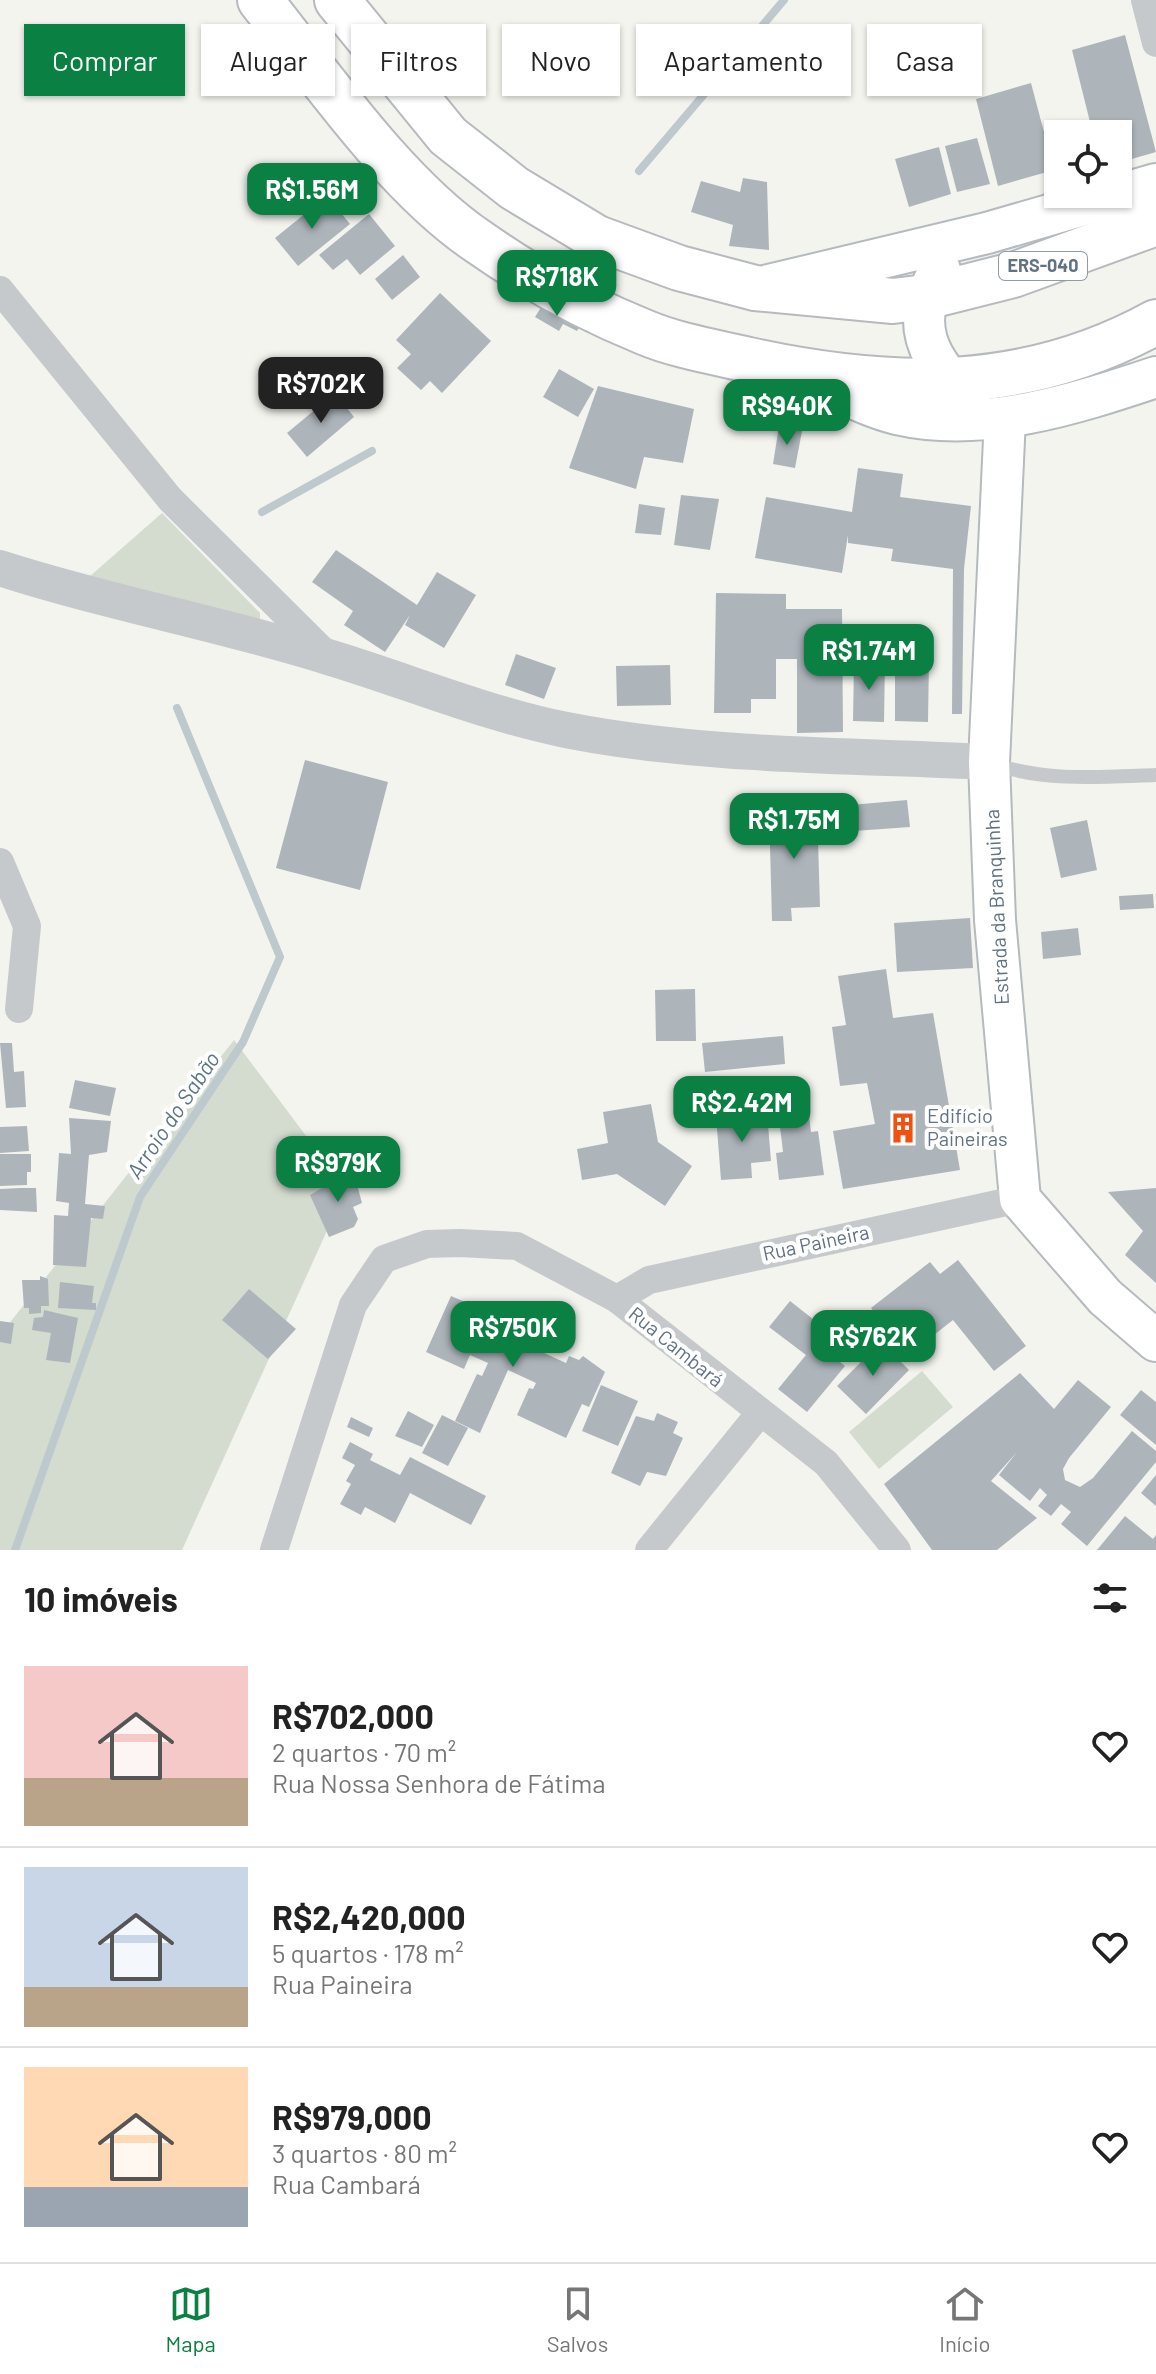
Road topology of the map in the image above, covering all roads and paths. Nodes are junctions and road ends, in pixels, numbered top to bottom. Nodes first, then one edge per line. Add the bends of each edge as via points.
1 (260, 0) edge
2 (337, 0) edge
3 (1145, 0) edge
4 (1156, 43) edge
5 (1156, 184) edge
6 (1156, 223) edge
7 (987, 233) junction
8 (755, 288) junction
9 (0, 290) edge
10 (926, 297) junction
11 (1156, 322) edge
12 (790, 369) junction
13 (1156, 377) edge
14 (949, 380) junction
15 (1005, 418) junction
16 (0, 568) edge
17 (329, 657) junction
18 (989, 762) junction
19 (1156, 775) edge
20 (0, 862) edge
21 (19, 1009) dead end
22 (1020, 1199) junction
23 (617, 1299) junction
24 (1156, 1341) edge
25 (759, 1414) junction
26 (274, 1550) edge
27 (649, 1550) edge
28 (897, 1550) edge

1 - 12 main road via 408,180 477,241 645,333
2 - 8 main road, ERS-040 via 448,136 514,188 597,238
3 - 4 street
5 - 7 main road
6 - 10 main road, ERS-040 via 1053,263
7 - 8 main road
7 - 10 main road via 942,267
8 - 10 main road, ERS-040 via 893,301
9 - 17 street via 170,499
10 - 14 main road via 925,335 933,359
11 - 14 main road via 1047,366
12 - 14 main road via 896,383
12 - 15 main road via 895,413
13 - 15 main road
14 - 15 main road
15 - 18 main road, Estrada da Branquinha
16 - 17 street
17 - 18 street via 444,699 565,730 675,745
18 - 19 lane via 1020,773 1076,778
18 - 22 main road, Estrada da Branquinha via 995,920
20 - 21 street via 27,926
22 - 23 street, Rua Paineira via 649,1280
22 - 24 main road via 1105,1297
23 - 25 street, Rua Cambará
23 - 26 street, Rua Cambará via 517,1246 427,1244 384,1259 353,1305
25 - 27 street
25 - 28 street, Rua Cambará via 826,1463

